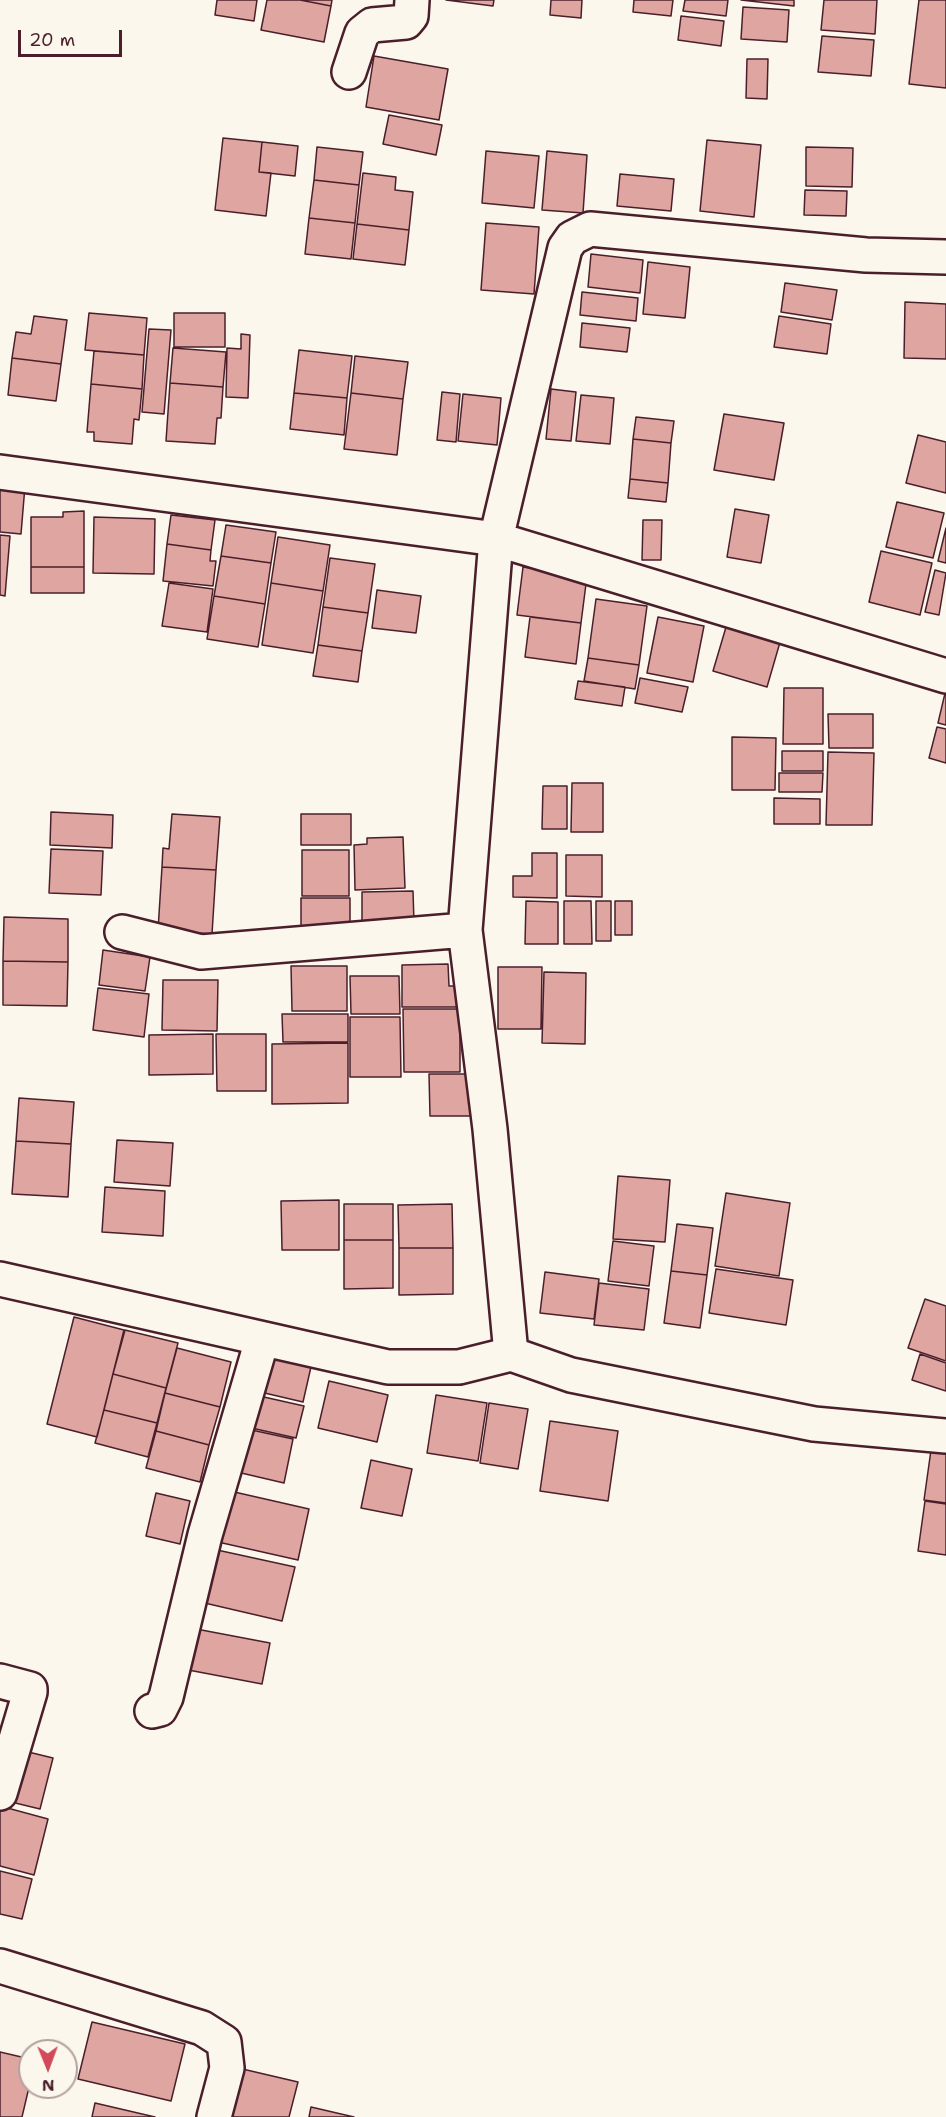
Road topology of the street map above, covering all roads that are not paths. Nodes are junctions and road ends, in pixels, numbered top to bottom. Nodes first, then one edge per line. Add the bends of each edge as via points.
1 (412, 0) edge
2 (349, 72) dead end
3 (946, 257) edge
4 (0, 472) edge
5 (496, 539) junction
6 (946, 676) edge
7 (465, 930) junction
8 (122, 932) dead end
9 (0, 1279) edge
10 (262, 1340) junction
11 (511, 1354) junction
12 (946, 1436) edge
13 (0, 1681) edge
14 (152, 1711) dead end
15 (0, 1793) edge
16 (0, 1965) edge
17 (214, 2117) edge

1 - 2 street via 411,16 406,22 372,25 362,33
3 - 5 street via 866,255 590,229 572,238 565,249
4 - 5 street
5 - 6 street
5 - 7 street
7 - 8 street via 201,952
7 - 11 street via 490,1129
9 - 10 street
10 - 11 street via 388,1367 459,1367
10 - 14 street via 205,1535 166,1697 160,1709
11 - 12 street via 571,1375 814,1424
13 - 15 street via 30,1689
16 - 17 street via 202,2028 224,2042 227,2068

